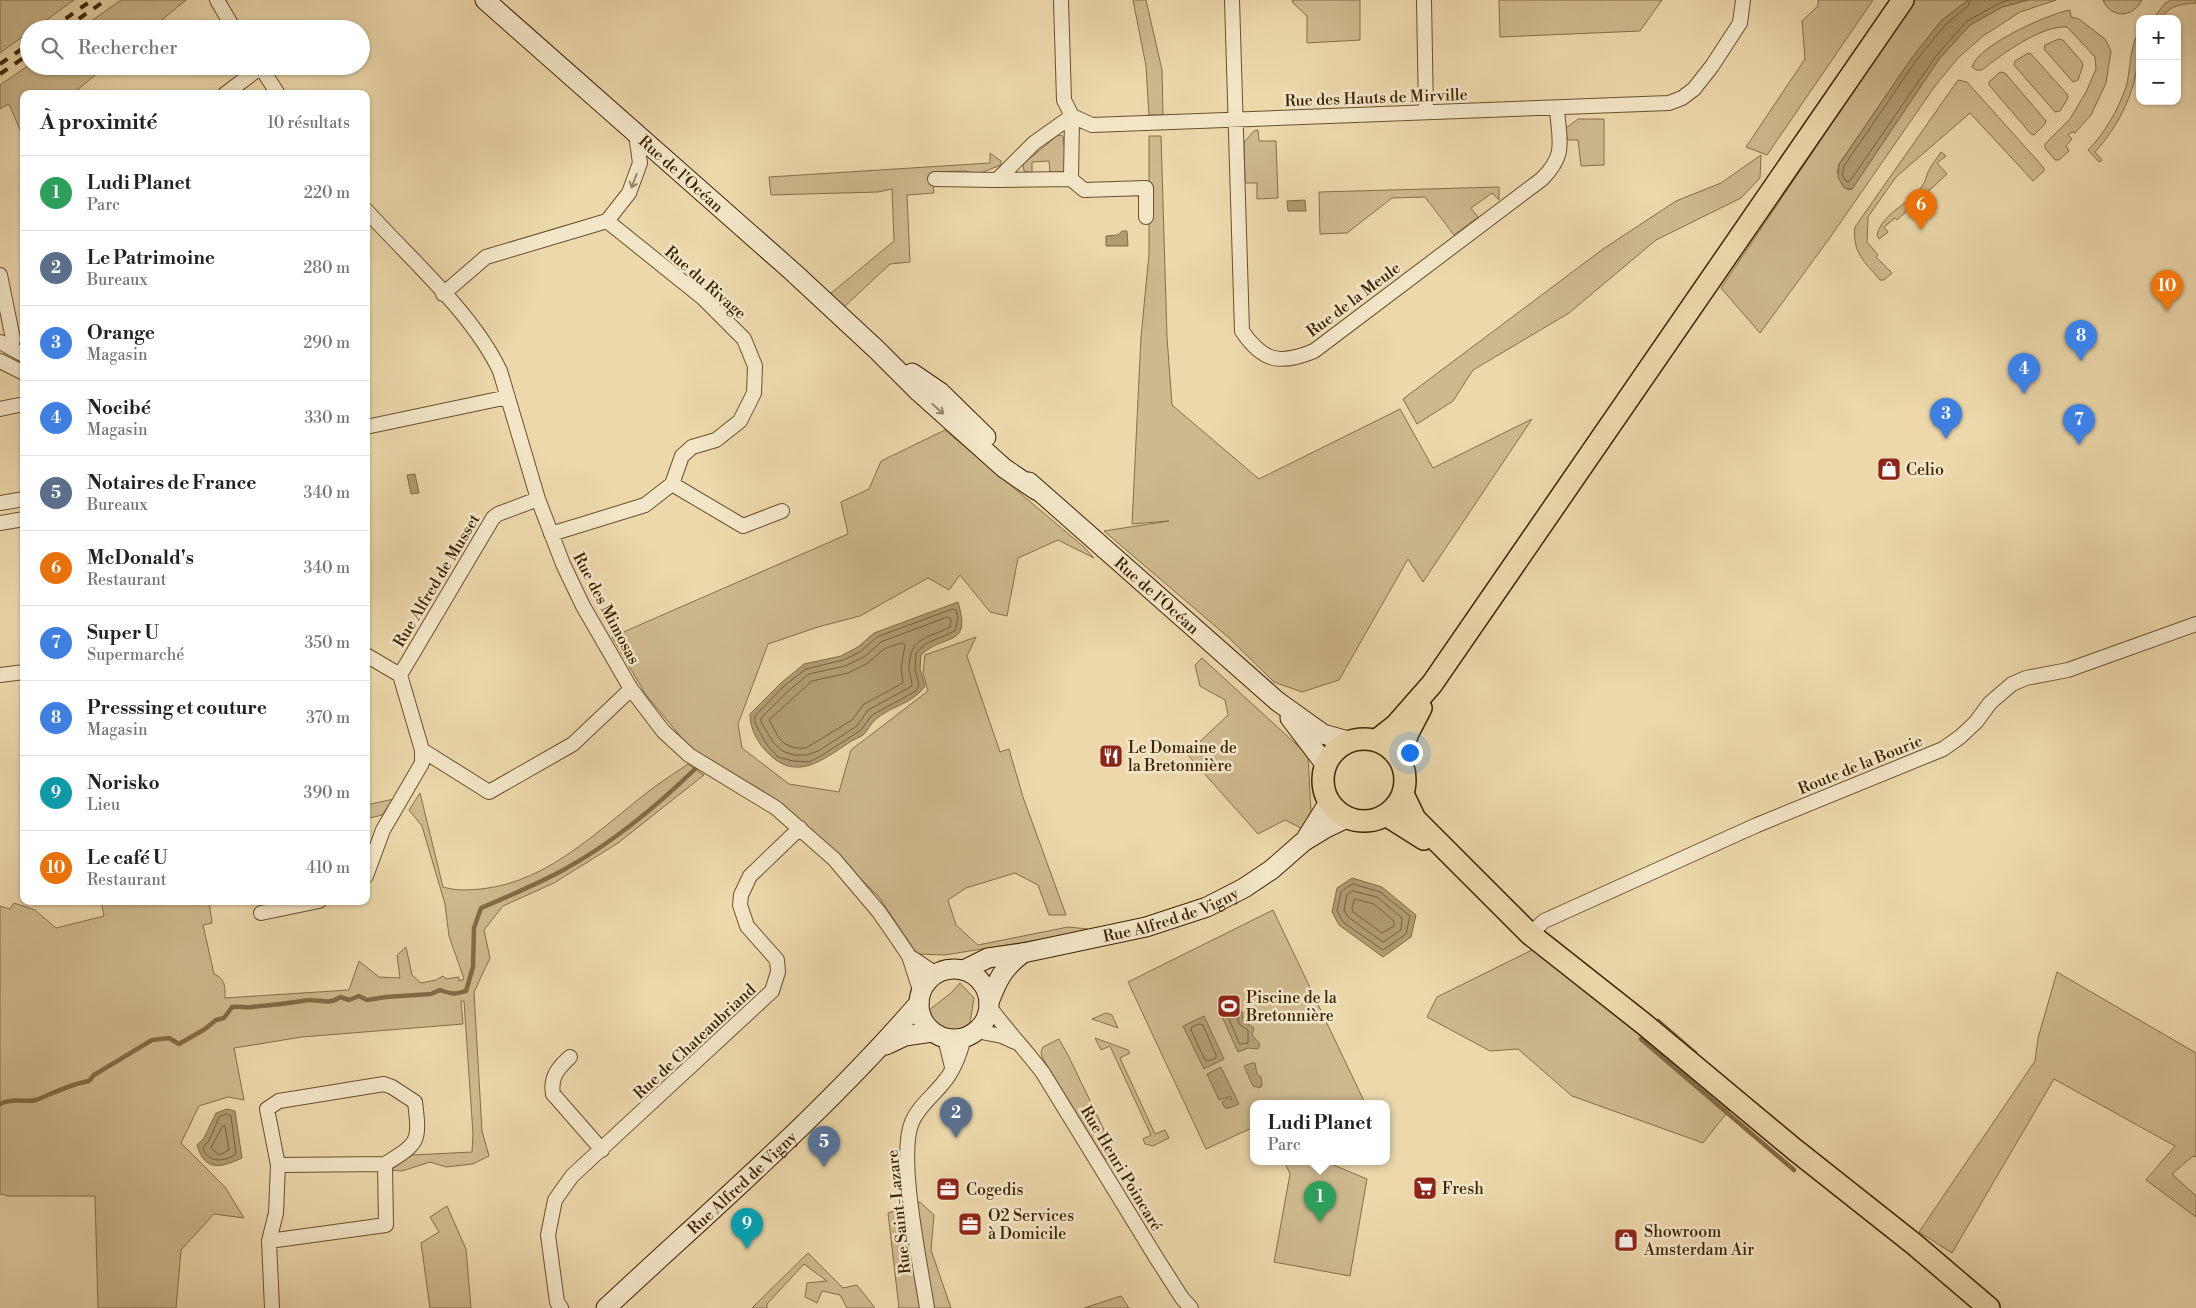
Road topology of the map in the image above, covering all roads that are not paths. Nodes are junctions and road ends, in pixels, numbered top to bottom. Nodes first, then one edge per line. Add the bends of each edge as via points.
1 (217, 0) edge
2 (485, 0) edge
3 (1061, 0) edge
4 (1232, 0) edge
5 (1424, 0) edge
6 (1743, 0) edge
7 (1903, 0) edge
8 (229, 20) edge
9 (250, 75) edge
10 (265, 75) edge
11 (231, 90) edge
12 (275, 90) edge
13 (1557, 109) junction
14 (1426, 112) junction
15 (1072, 116) junction
16 (1236, 119) junction
17 (636, 134) junction
18 (935, 178) dead end
19 (1071, 179) junction
20 (998, 180) junction
21 (370, 214) edge
22 (1146, 217) dead end
23 (607, 222) junction
24 (0, 275) edge
25 (443, 294) junction
26 (6, 345) edge
27 (20, 353) edge
28 (0, 361) edge
29 (20, 371) edge
30 (508, 397) junction
31 (20, 405) edge
32 (0, 409) edge
33 (370, 427) edge
34 (672, 484) junction
35 (538, 500) junction
36 (20, 501) edge
37 (0, 504) edge
38 (782, 511) dead end
39 (20, 520) edge
40 (0, 524) edge
41 (551, 534) junction
42 (2196, 624) edge
43 (370, 657) edge
44 (20, 672) edge
45 (0, 675) edge
46 (400, 675) junction
47 (1432, 684) junction
48 (631, 689) junction
49 (1277, 702) junction
50 (1376, 740) junction
51 (1348, 741) junction
52 (422, 750) junction
53 (1399, 758) junction
54 (1325, 764) junction
55 (1403, 794) junction
56 (1328, 802) junction
57 (1386, 815) junction
58 (1347, 818) junction
59 (800, 828) junction
60 (1303, 842) junction
61 (1452, 857) junction
62 (370, 865) edge
63 (300, 905) edge
64 (261, 913) dead end
65 (1535, 929) junction
66 (1023, 953) junction
67 (908, 956) junction
68 (964, 970) junction
69 (936, 974) junction
70 (920, 998) junction
71 (989, 1004) junction
72 (938, 1035) junction
73 (970, 1035) junction
74 (1022, 1045) junction
75 (874, 1053) junction
76 (570, 1057) dead end
77 (952, 1067) junction
78 (1794, 1149) junction
79 (602, 1150) junction
80 (385, 1164) junction
81 (278, 1166) junction
82 (269, 1241) junction
83 (559, 1305) edge
84 (272, 1308) edge
85 (606, 1308) edge
86 (927, 1308) edge
87 (1191, 1308) edge
88 (1969, 1308) edge
89 (1989, 1308) edge

1 - 8 street
2 - 17 main road, Rue de l'Océan
3 - 15 street via 1064,100
4 - 16 street, Rue de la Meule
5 - 14 street
6 - 13 street, Rue des Hauts de Mirville via 1740,23 1703,79 1682,98 1669,103
7 - 47 main road
9 - 11 street
10 - 12 street
13 - 14 street, Rue des Hauts de Mirville
13 - 16 street, Rue de la Meule via 1560,155 1542,179 1314,351 1282,360 1268,357 1251,344 1242,331
14 - 16 street, Rue des Hauts de Mirville
15 - 16 street, Rue des Hauts de Mirville via 1092,125
15 - 19 street
15 - 20 street via 1034,143
17 -> 23 street via 640,163 629,193
17 - 49 main road, Rue de l'Océan via 877,350 940,392 1036,490
18 - 20 street
19 - 20 street
19 - 22 street via 1084,190 1146,188
21 - 25 street, Rue des Mimosas
23 - 25 street via 486,257
23 - 34 street, Rue du Rivage via 703,298 744,340 755,366 754,393 740,421 716,440 692,447 682,456
24 - 26 street via 12,338
25 - 30 street, Rue des Mimosas via 484,341
26 - 27 street
28 - 29 street
30 - 33 street
30 - 35 street, Rue des Mimosas
31 - 32 street
34 - 38 street via 743,526
34 - 41 street via 645,505
35 - 41 street, Rue des Mimosas
35 - 46 street, Rue Alfred de Musset via 493,518
36 - 37 street
39 - 40 street
41 - 48 street, Rue des Mimosas via 583,606
42 - 65 street, Route de la Bourie via 2068,670 2019,681 1998,696 1971,727 1943,749 1688,855
43 - 46 street
44 - 45 street
46 - 52 street
47 - 50 main road via 1396,724
47 - 53 main road
48 - 52 street via 573,744 489,792
48 - 59 street, Rue des Mimosas via 663,731 688,755 776,808
49 - 51 main road, Rue de l'Océan via 1323,734
49 - 54 main road, Rue de l'Océan
50 - 51 main road
50 - 53 main road
51 - 54 main road via 1334,751
52 - 62 street via 422,763 383,830
53 - 55 main road via 1405,776
54 - 56 main road via 1323,790
55 - 57 main road
55 - 61 main road via 1414,819
56 - 58 main road
56 - 60 main road, Rue Alfred de Vigny
57 - 58 main road via 1374,820
57 - 61 main road
58 - 60 main road, Rue Alfred de Vigny
59 - 67 street, Rue des Mimosas via 854,882 879,912
59 - 79 street, Rue de Chateaubriand via 750,876 741,895 740,905 747,926 777,960 778,972 772,991
60 - 66 main road, Rue Alfred de Vigny via 1271,870 1206,907 1146,927
61 - 65 main road
63 - 64 street
65 - 78 main road
66 - 68 main road, Rue Alfred de Vigny via 988,958
66 - 71 main road, Rue Alfred de Vigny via 1000,975
67 - 69 street, Rue des Mimosas
67 - 70 street, Rue des Mimosas
68 - 69 main road
68 - 71 main road via 981,982
69 - 70 main road
70 - 72 main road via 921,1017
70 - 75 main road, Rue Alfred de Vigny
71 - 73 main road via 986,1019
71 - 74 street, Rue Henri Poincaré via 1003,1026
72 - 73 main road
72 - 75 main road, Rue Alfred de Vigny via 905,1036
72 - 77 street
73 - 74 street via 1002,1036
73 - 77 street, Rue Saint-Lazare
74 - 87 street, Rue Henri Poincaré via 1043,1073
75 - 85 main road, Rue Alfred de Vigny via 807,1121
76 - 79 street via 554,1074 553,1094
77 - 86 street, Rue Saint-Lazare via 945,1082 913,1119 907,1144 910,1197
78 - 88 main road via 1842,1198
78 - 89 main road
79 - 83 street, Rue de Chateaubriand via 572,1176 555,1200 548,1235
80 - 81 street
80 - 81 street via 415,1143 418,1130 415,1102 384,1084 279,1100 267,1109
80 - 82 street via 386,1225
81 - 82 street via 276,1213
82 - 84 street

